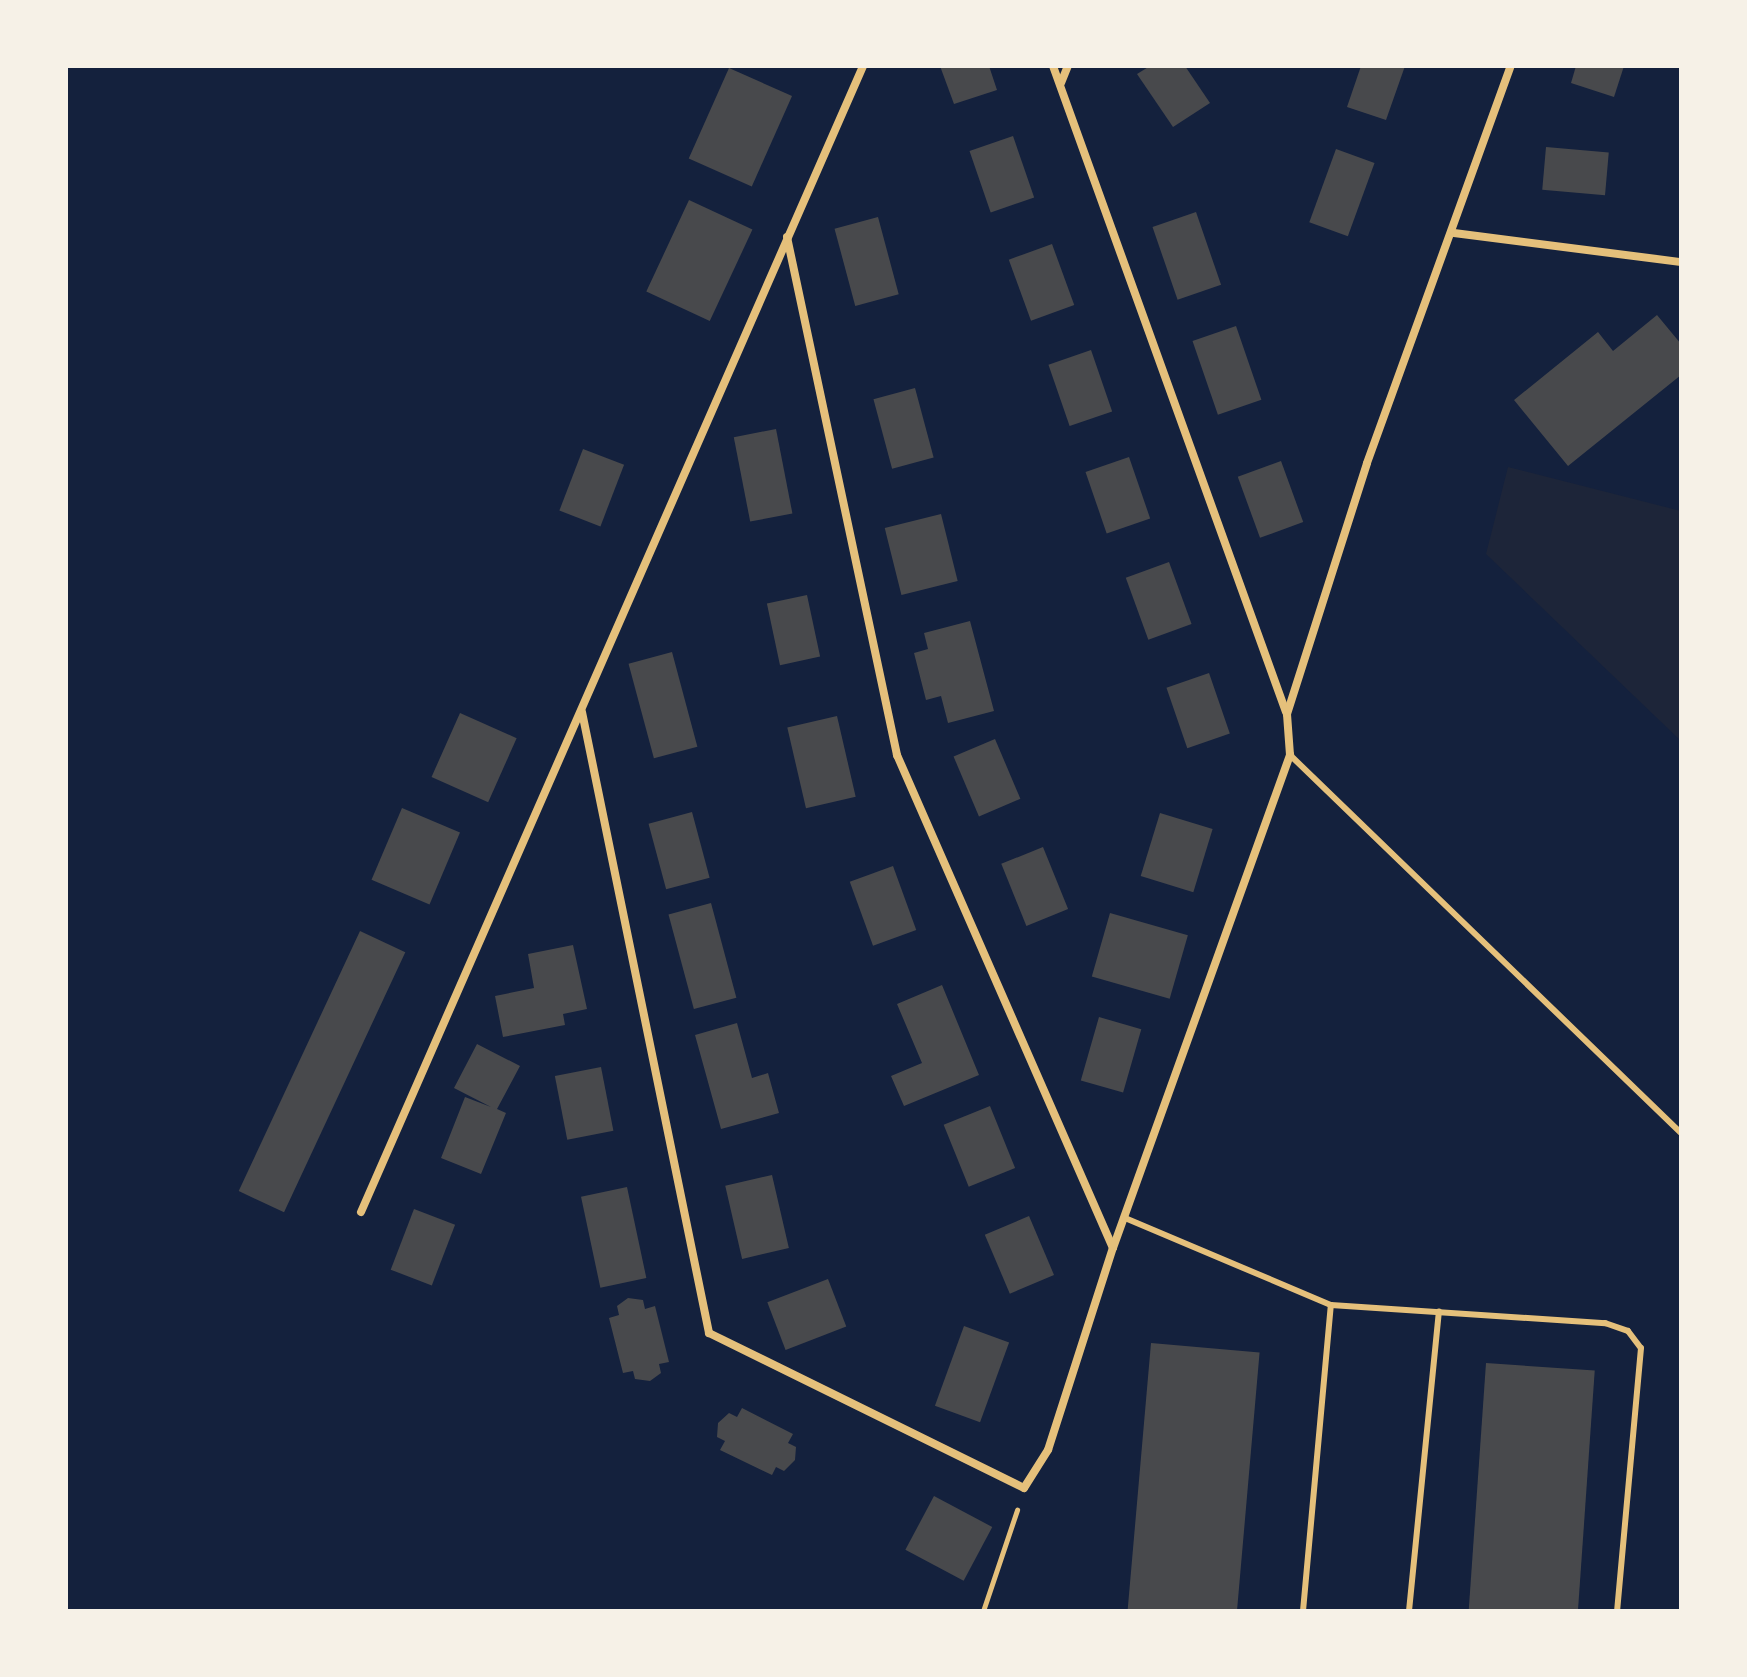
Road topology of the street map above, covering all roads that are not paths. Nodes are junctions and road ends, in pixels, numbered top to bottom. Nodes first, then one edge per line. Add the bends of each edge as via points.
1 (863, 66) edge
2 (1053, 66) edge
3 (1068, 66) edge
4 (1511, 66) edge
5 (1061, 83) junction
6 (1454, 233) junction
7 (787, 236) junction
8 (1681, 262) edge
9 (582, 712) junction
10 (1287, 714) junction
11 (1290, 755) junction
12 (1681, 1133) edge
13 (361, 1212) dead end
14 (1125, 1218) junction
15 (1113, 1248) junction
16 (1331, 1305) junction
17 (1439, 1312) junction
18 (1303, 1611) edge
19 (1409, 1611) edge
20 (1617, 1611) edge

1 - 7 street
2 - 5 street
3 - 5 street
4 - 6 street
5 - 10 street
6 - 8 street
6 - 10 street via 1367,463
7 - 9 street
7 - 15 street via 897,755
9 - 13 street
9 - 15 street via 709,1333 1024,1488 1048,1450
10 - 11 street
11 - 12 lane
11 - 14 street
14 - 15 street
14 - 16 lane
16 - 17 lane
16 - 18 lane
17 - 19 lane
17 - 20 lane via 1605,1323 1628,1331 1641,1348

